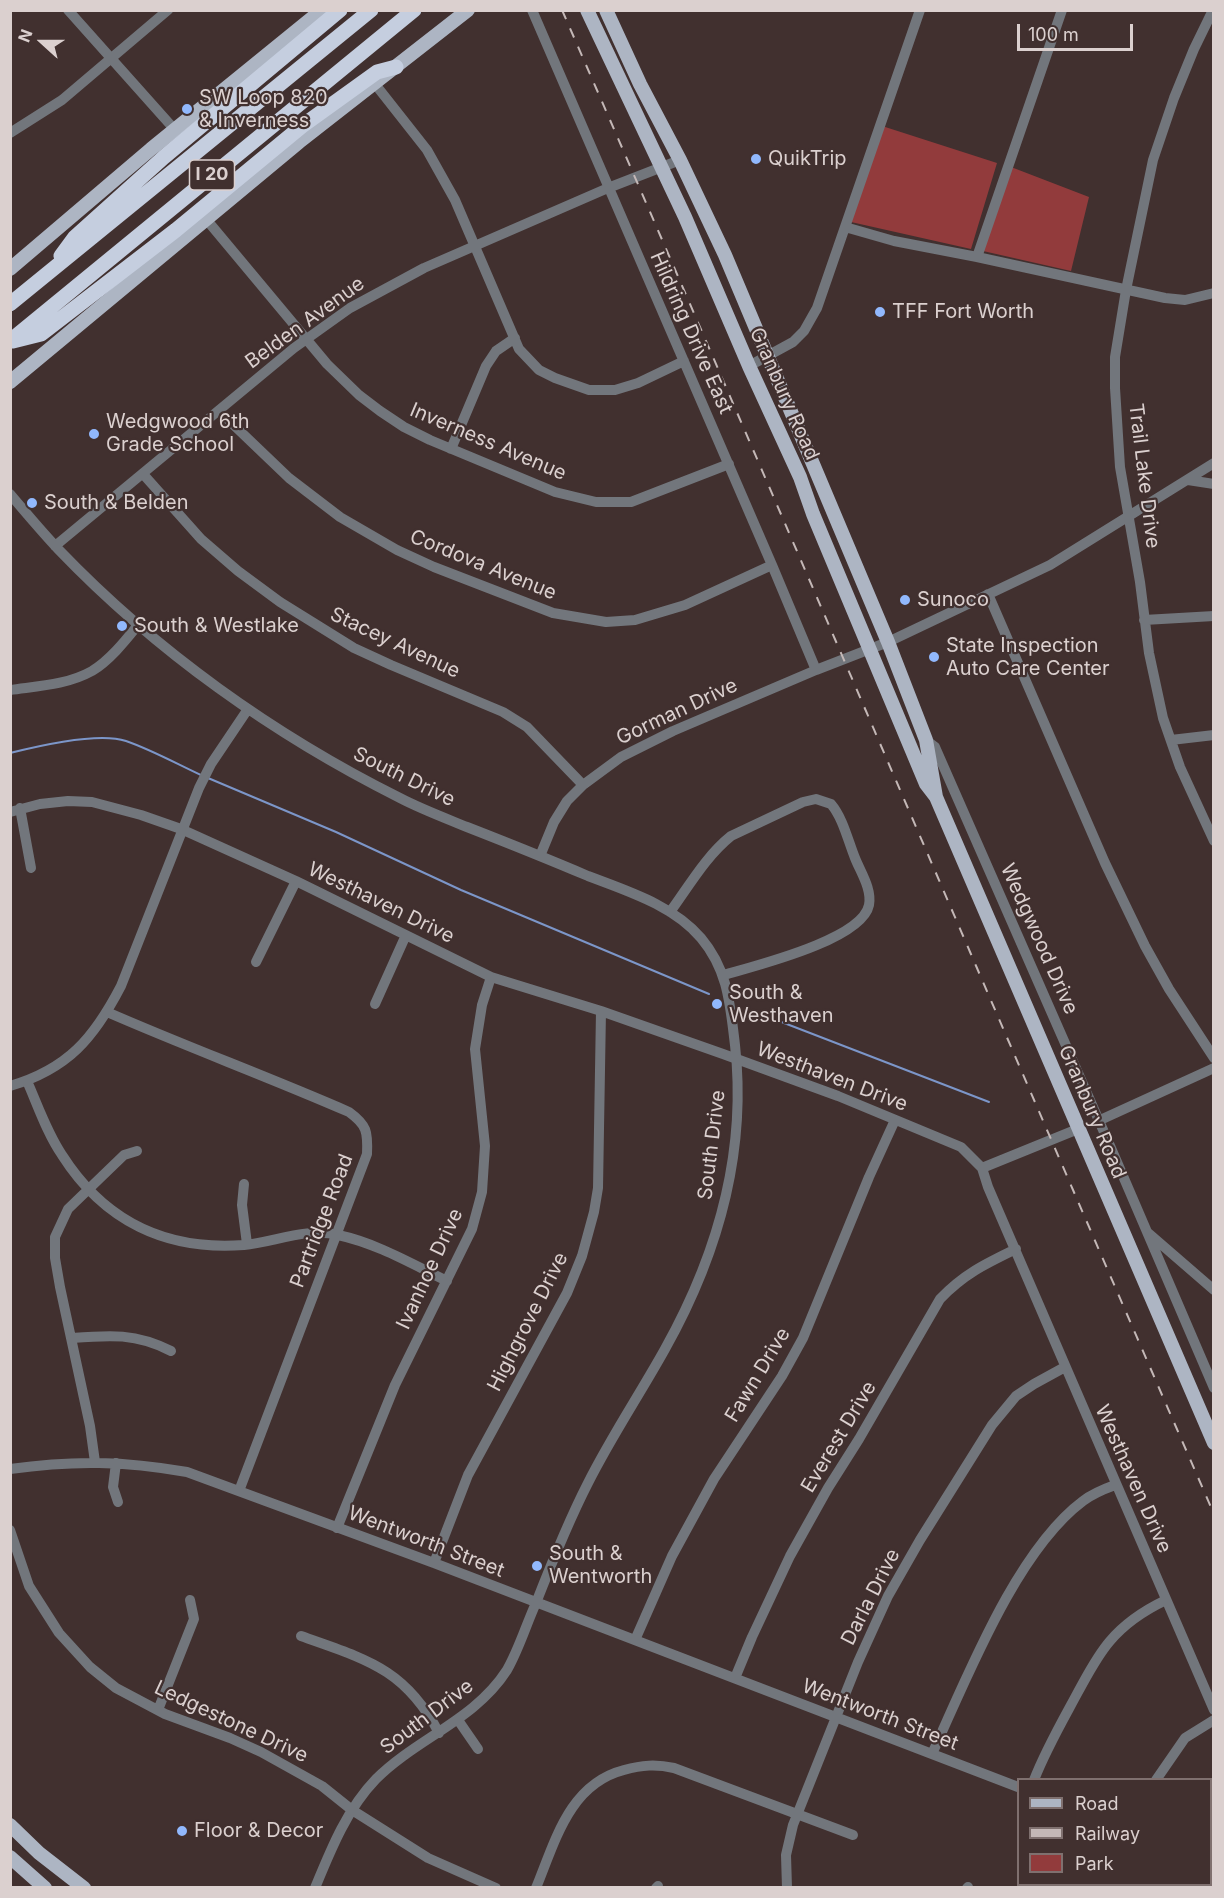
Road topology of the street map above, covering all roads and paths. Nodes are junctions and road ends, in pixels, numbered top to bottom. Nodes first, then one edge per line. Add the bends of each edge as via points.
1 (68, 10) edge
2 (168, 10) edge
3 (322, 10) edge
4 (340, 10) edge
5 (371, 10) edge
6 (414, 10) edge
7 (460, 10) edge
8 (468, 10) edge
9 (532, 10) edge
10 (587, 10) edge
11 (606, 10) edge
12 (920, 10) edge
13 (1062, 10) edge
14 (1213, 10) edge
15 (452, 23) junction
16 (112, 59) junction
17 (396, 67) junction
18 (375, 84) junction
19 (175, 130) junction
20 (10, 133) edge
21 (680, 160) junction
22 (662, 167) junction
23 (608, 188) junction
24 (206, 219) junction
25 (845, 227) junction
26 (475, 246) junction
27 (977, 257) junction
28 (10, 269) edge
29 (47, 274) junction
30 (1126, 290) junction
31 (1214, 293) edge
32 (10, 304) edge
33 (515, 338) junction
34 (306, 339) junction
35 (10, 341) edge
36 (768, 356) junction
37 (684, 361) junction
38 (749, 366) junction
39 (10, 382) edge
40 (219, 411) junction
41 (451, 449) junction
42 (1214, 463) edge
43 (729, 464) junction
44 (143, 474) junction
45 (1188, 480) junction
46 (1214, 484) edge
47 (10, 495) edge
48 (1129, 517) junction
49 (55, 546) junction
50 (772, 565) junction
51 (988, 594) junction
52 (1214, 616) edge
53 (1144, 620) junction
54 (138, 625) junction
55 (888, 642) junction
56 (868, 650) junction
57 (816, 670) junction
58 (884, 685) junction
59 (10, 690) edge
60 (248, 708) junction
61 (1214, 735) edge
62 (926, 740) junction
63 (1171, 740) junction
64 (583, 785) junction
65 (936, 797) junction
66 (15, 810) edge
67 (181, 830) junction
68 (1214, 841) edge
69 (540, 856) junction
70 (31, 868) dead end
71 (296, 881) junction
72 (670, 912) junction
73 (406, 934) junction
74 (256, 962) dead end
75 (724, 975) junction
76 (491, 977) junction
77 (375, 1004) dead end
78 (601, 1011) junction
79 (107, 1012) junction
80 (1214, 1058) edge
81 (736, 1059) junction
82 (1214, 1068) edge
83 (27, 1081) junction
84 (10, 1086) edge
85 (895, 1120) junction
86 (1098, 1121) junction
87 (1078, 1129) junction
88 (137, 1150) dead end
89 (982, 1167) junction
90 (244, 1184) dead end
91 (87, 1190) junction
92 (1145, 1230) junction
93 (337, 1234) junction
94 (247, 1245) junction
95 (1016, 1249) junction
96 (447, 1281) junction
97 (1214, 1290) edge
98 (72, 1338) junction
99 (171, 1351) dead end
100 (1065, 1367) junction
101 (1214, 1388) edge
102 (1214, 1443) edge
103 (95, 1462) junction
104 (116, 1463) junction
105 (10, 1469) edge
106 (1115, 1485) junction
107 (239, 1491) junction
108 (118, 1502) dead end
109 (337, 1528) junction
110 (10, 1530) edge
111 (434, 1563) junction
112 (190, 1600) dead end
113 (1166, 1600) junction
114 (536, 1603) junction
115 (301, 1636) dead end
116 (635, 1640) junction
117 (735, 1678) junction
118 (158, 1710) junction
119 (1214, 1710) edge
120 (836, 1717) junction
121 (458, 1720) junction
122 (1214, 1720) edge
123 (439, 1733) junction
124 (478, 1749) dead end
125 (932, 1754) junction
126 (1034, 1778) edge
127 (1157, 1778) edge
128 (1017, 1787) edge
129 (352, 1810) junction
130 (798, 1814) junction
131 (10, 1825) edge
132 (853, 1835) dead end
133 (10, 1857) edge
134 (45, 1887) edge
135 (84, 1887) edge
136 (315, 1887) edge
137 (496, 1887) edge
138 (536, 1887) edge
139 (787, 1887) edge

1 - 16 street
2 - 16 street
3 - 19 main road
4 - 29 highway via 75,237
5 - 29 highway, I 20
6 - 35 highway, I 20
7 - 15 main road
8 - 15 main road
9 - 23 street, Hildring Drive East
10 - 22 main road, Granbury Road
11 - 21 main road, Granbury Road
12 - 25 street
13 - 27 street
14 - 30 street, Trail Lake Drive via 1174,98 1153,160
15 - 17 main road
16 - 19 street
16 - 20 street via 62,100
17 - 18 main road
17 - 35 highway via 377,72 302,126 41,334
18 - 24 main road
18 - 26 street via 427,150
19 - 28 main road
21 - 22 street, Belden Avenue
21 - 36 main road, Granbury Road
22 - 23 street, Belden Avenue
22 - 38 main road, Granbury Road
23 - 26 street, Belden Avenue
23 - 37 street, Hildring Drive East
24 - 34 street, Inverness Avenue
24 - 39 main road
25 - 27 street
25 - 36 street via 818,304 804,331
26 - 33 street
26 - 34 street, Belden Avenue via 403,278
27 - 30 street
29 - 32 highway, I 20
30 - 31 street via 1185,300
30 - 48 street, Trail Lake Drive via 1115,357 1115,388 1120,467
33 - 37 street via 519,349 539,370 589,390 625,387
33 - 41 street via 491,357
34 - 40 street, Belden Avenue
34 - 41 street, Inverness Avenue via 373,406 404,427
36 - 38 street
36 - 55 main road, Granbury Road
37 - 43 street, Hildring Drive East
38 - 56 main road, Granbury Road via 800,477
40 - 44 street, Belden Avenue
40 - 50 street, Cordova Avenue via 289,478 349,522 434,567 553,613 606,622 635,620 685,605
41 - 43 street, Inverness Avenue via 555,492 596,502 631,502
42 - 45 street, Gorman Drive
43 - 50 street, Hildring Drive East
44 - 49 street, Belden Avenue
44 - 64 street, Stacey Avenue via 201,539 280,602 354,648 503,712 527,727
45 - 46 street
45 - 48 street, Gorman Drive
47 - 49 street, South Drive
48 - 51 street, Gorman Drive via 1050,565
48 - 53 street, Trail Lake Drive
49 - 54 street, South Drive
50 - 57 street, Hildring Drive East
51 - 55 street, Gorman Drive
51 - 80 street via 1140,936 1168,989
52 - 53 street
53 - 63 street, Trail Lake Drive via 1158,696
54 - 59 street via 92,670 57,684
54 - 60 street, South Drive
55 - 56 street, Gorman Drive
55 - 62 main road, Granbury Road
56 - 57 street, Gorman Drive
56 - 58 main road, Granbury Road
57 - 64 street, Gorman Drive via 640,746
58 - 62 main road via 898,700 910,729
58 - 65 main road, Granbury Road via 926,784
60 - 67 street via 211,764
60 - 69 street, South Drive via 298,742 402,800
61 - 63 street
62 - 65 main road, Granbury Road
62 - 86 street, Wedgwood Drive via 935,747
63 - 68 street, Trail Lake Drive
64 - 69 street, Gorman Drive via 554,822
65 - 87 main road, Granbury Road
66 - 67 street, Westhaven Drive via 68,801 92,802
66 - 70 street
67 - 71 street, Westhaven Drive
67 - 79 street via 121,986
69 - 72 street, South Drive
71 - 73 street, Westhaven Drive
71 - 74 street
72 - 75 street, South Drive via 702,939
72 - 75 street via 721,844 750,825 803,801 816,799 835,808 870,894 868,908 833,939
73 - 76 street, Westhaven Drive
73 - 77 street
75 - 81 street, South Drive
76 - 78 street, Westhaven Drive
76 - 96 street, Ivanhoe Drive via 475,1048 485,1146 482,1192 472,1229
78 - 81 street, Westhaven Drive
78 - 111 street, Highgrove Drive via 598,1188 582,1256 567,1293 468,1475
79 - 83 street via 80,1048 44,1075
79 - 93 street, Partridge Road via 280,1082 359,1119 366,1129 367,1154
81 - 85 street, Westhaven Drive
81 - 114 street, South Drive via 738,1116 732,1162 708,1257 675,1332 612,1437 567,1526
82 - 86 street
83 - 84 street
83 - 91 street via 53,1140
85 - 89 street, Westhaven Drive via 961,1148
85 - 116 street, Fawn Drive via 803,1338 714,1479 672,1556
86 - 92 street, Wedgwood Drive
87 - 89 street
87 - 102 main road, Granbury Road
88 - 91 street via 124,1155
89 - 95 street, Westhaven Drive
90 - 94 street via 242,1205
91 - 94 street via 119,1216 158,1235 203,1244
91 - 98 street via 68,1209 55,1237 57,1268
92 - 97 street
92 - 101 street, Wedgwood Drive
93 - 94 street via 307,1234
93 - 96 street via 384,1250
93 - 107 street, Partridge Road
95 - 100 street, Westhaven Drive
95 - 117 street, Everest Drive via 956,1282 940,1299 796,1546
96 - 109 street, Ivanhoe Drive via 396,1385
98 - 99 street via 141,1338
98 - 103 street
100 - 106 street, Westhaven Drive
100 - 120 street, Darla Drive via 1016,1396 992,1425 888,1596
103 - 104 street, Wentworth Street
103 - 105 street, Wentworth Street
104 - 107 street, Wentworth Street via 187,1472
104 - 108 street via 113,1487
106 - 113 street, Westhaven Drive
106 - 125 street via 1083,1500 1063,1518 1031,1560 989,1632
107 - 109 street, Wentworth Street
109 - 111 street, Wentworth Street
110 - 118 street, Ledgestone Drive via 29,1586 59,1633 116,1688
111 - 114 street, Wentworth Street
112 - 118 street via 194,1619
113 - 119 street, Westhaven Drive
113 - 126 street via 1128,1622 1098,1656
114 - 116 street, Wentworth Street
114 - 121 street, South Drive via 513,1660 499,1683
115 - 123 street via 392,1674 414,1694
116 - 117 street, Wentworth Street
117 - 120 street, Wentworth Street
118 - 129 street, Ledgestone Drive via 261,1752 322,1786
120 - 125 street, Wentworth Street
120 - 130 street, Darla Drive
121 - 123 street, South Drive
121 - 124 street
122 - 127 street via 1185,1738
123 - 129 street, South Drive via 377,1779
125 - 128 street, Wentworth Street
129 - 136 street, South Drive
129 - 137 street, Ledgestone Drive via 428,1858
130 - 132 street
130 - 138 street via 674,1768 646,1765 616,1772 605,1776 576,1800
130 - 139 street, Darla Drive via 786,1855
131 - 135 main road
133 - 134 main road

